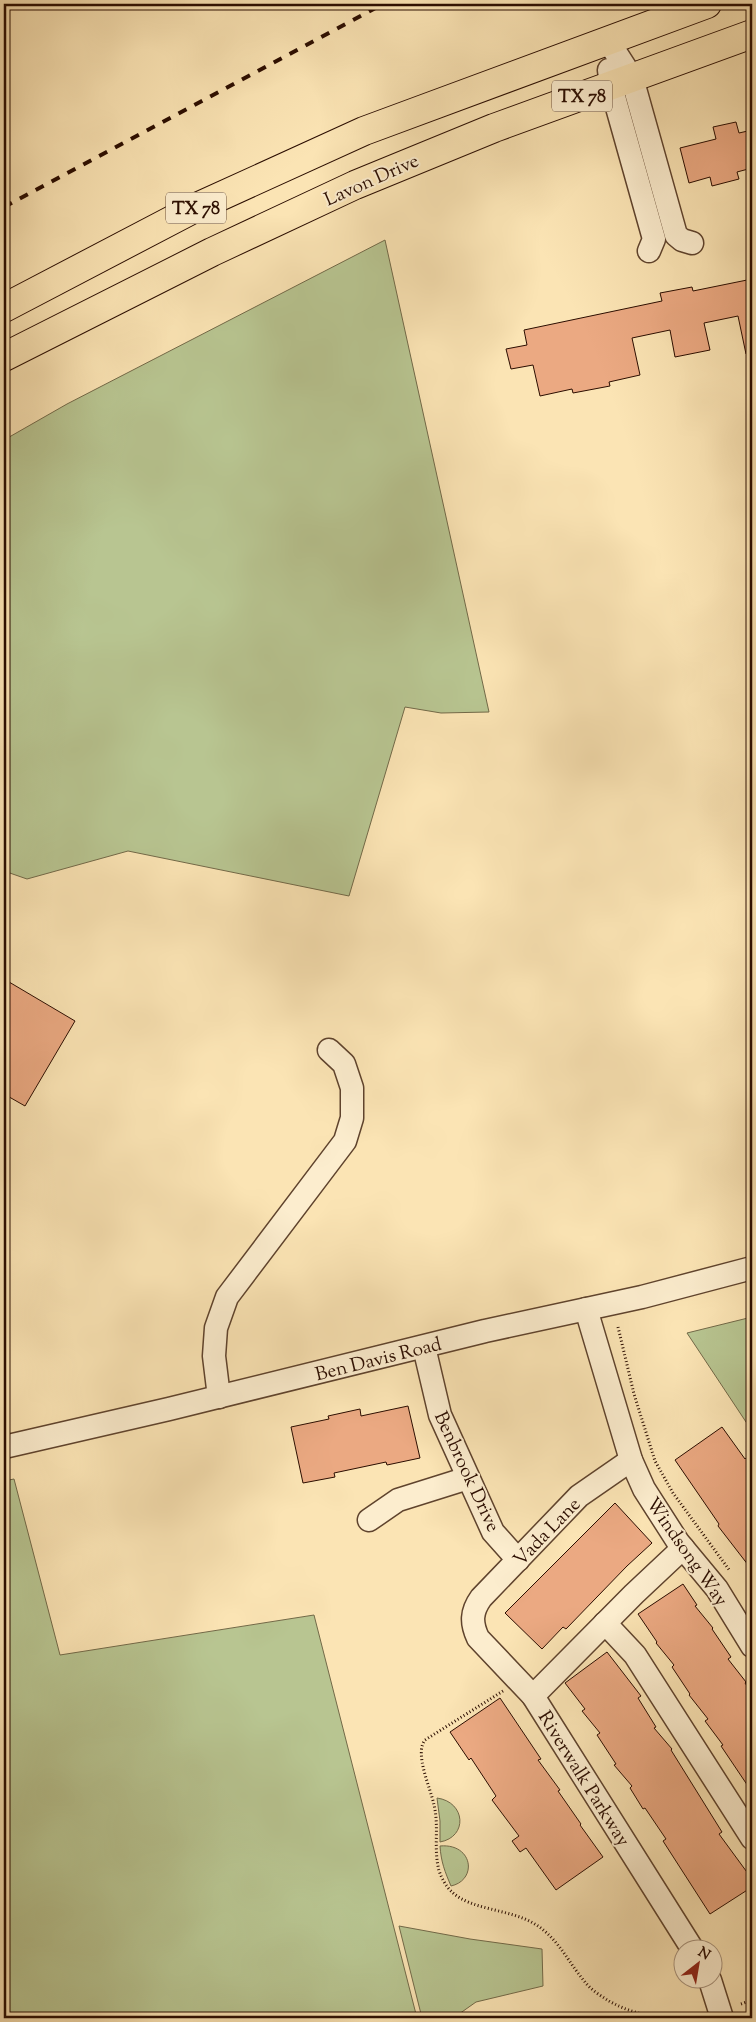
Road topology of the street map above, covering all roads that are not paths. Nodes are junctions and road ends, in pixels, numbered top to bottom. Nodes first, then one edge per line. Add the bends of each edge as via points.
1 (707, 4) edge
2 (752, 34) edge
3 (607, 39) junction
4 (621, 82) junction
5 (692, 243) dead end
6 (649, 251) dead end
7 (4, 308) edge
8 (4, 357) edge
9 (329, 1050) dead end
10 (752, 1268) edge
11 (586, 1310) junction
12 (424, 1346) junction
13 (219, 1397) junction
14 (4, 1447) edge
15 (631, 1460) junction
16 (468, 1478) junction
17 (370, 1520) dead end
18 (683, 1548) junction
19 (518, 1560) junction
20 (472, 1614) joint
21 (605, 1623) junction
22 (752, 1646) edge
23 (533, 1696) junction
24 (752, 1838) edge
25 (687, 1940) edge
26 (711, 1990) edge
27 (715, 2016) edge

1 - 3 main road, TX 78
2 - 4 main road, Lavon Drive / TX 78
3 - 4 street
3 - 7 main road, TX 78 via 364,131 197,207
4 - 5 street via 676,235
4 - 6 street via 654,240
4 - 8 main road, Lavon Drive / TX 78 via 494,128 355,185 212,252
9 - 13 street via 344,1064 352,1088 350,1126 345,1141 227,1297 216,1328
10 - 11 street, Ben Davis Road
11 - 12 street, Ben Davis Road
11 - 15 street, Windsong Way
12 - 13 street, Ben Davis Road
12 - 16 street, Benbrook Drive via 440,1415
13 - 14 street, Ben Davis Road
15 - 18 street, Windsong Way via 644,1488
15 - 19 street, Vada Lane via 579,1496
16 - 17 street via 398,1500
16 - 19 street, Benbrook Drive via 493,1532
18 - 21 street
18 - 22 street, Windsong Way via 717,1589
19 - 20 street, Vada Lane via 481,1598
20 - 23 street, Riverwalk Parkway via 478,1638
21 - 23 street
21 - 24 street via 635,1655
23 - 25 street, Riverwalk Parkway
26 - 27 street

